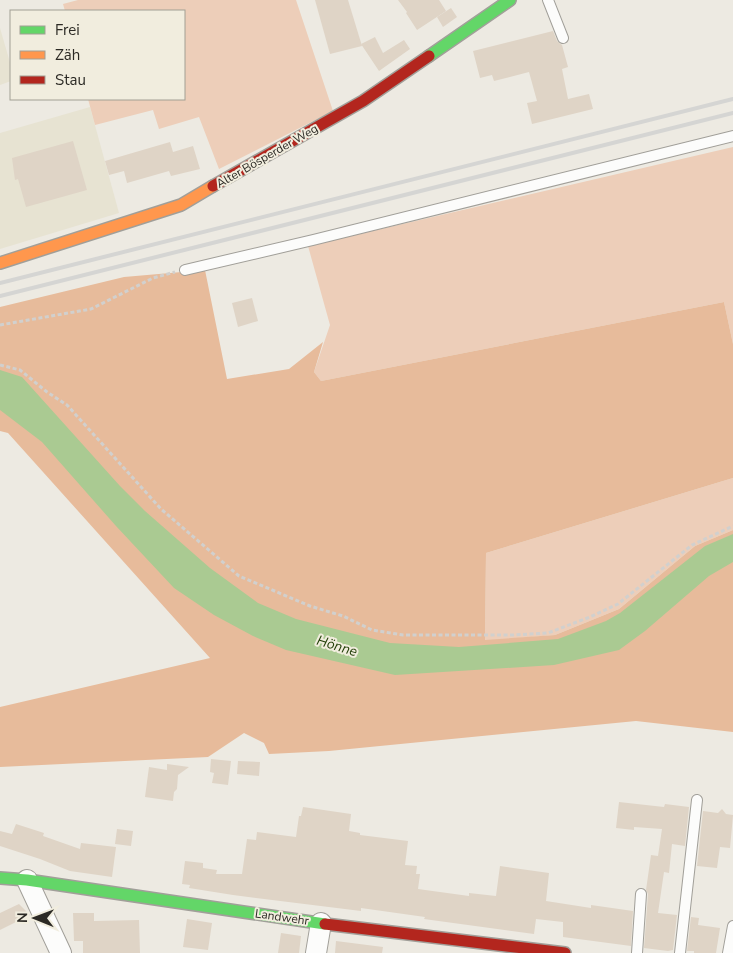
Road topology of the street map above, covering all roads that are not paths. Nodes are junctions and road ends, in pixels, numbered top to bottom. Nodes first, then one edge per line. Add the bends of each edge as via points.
1 (510, 0) edge
2 (548, 0) edge
3 (564, 38) dead end
4 (733, 136) edge
5 (0, 263) edge
6 (185, 270) road end
7 (697, 800) dead end
8 (0, 878) edge
9 (27, 880) junction
10 (641, 894) dead end
11 (321, 923) junction
12 (733, 926) edge
13 (489, 949) edge
14 (61, 953) edge
15 (316, 953) edge
16 (565, 953) edge
17 (637, 953) edge
18 (680, 953) edge
19 (728, 953) edge

1 - 5 street, Alter Bösperder Weg via 363,101 181,205
2 - 3 lane
4 - 6 lane
7 - 18 lane
8 - 9 street, Landwehr
9 - 11 street, Landwehr
9 - 14 street
10 - 17 lane
11 - 13 street, Landwehr
11 - 15 street
12 - 19 lane
13 - 16 street, Landwehr

